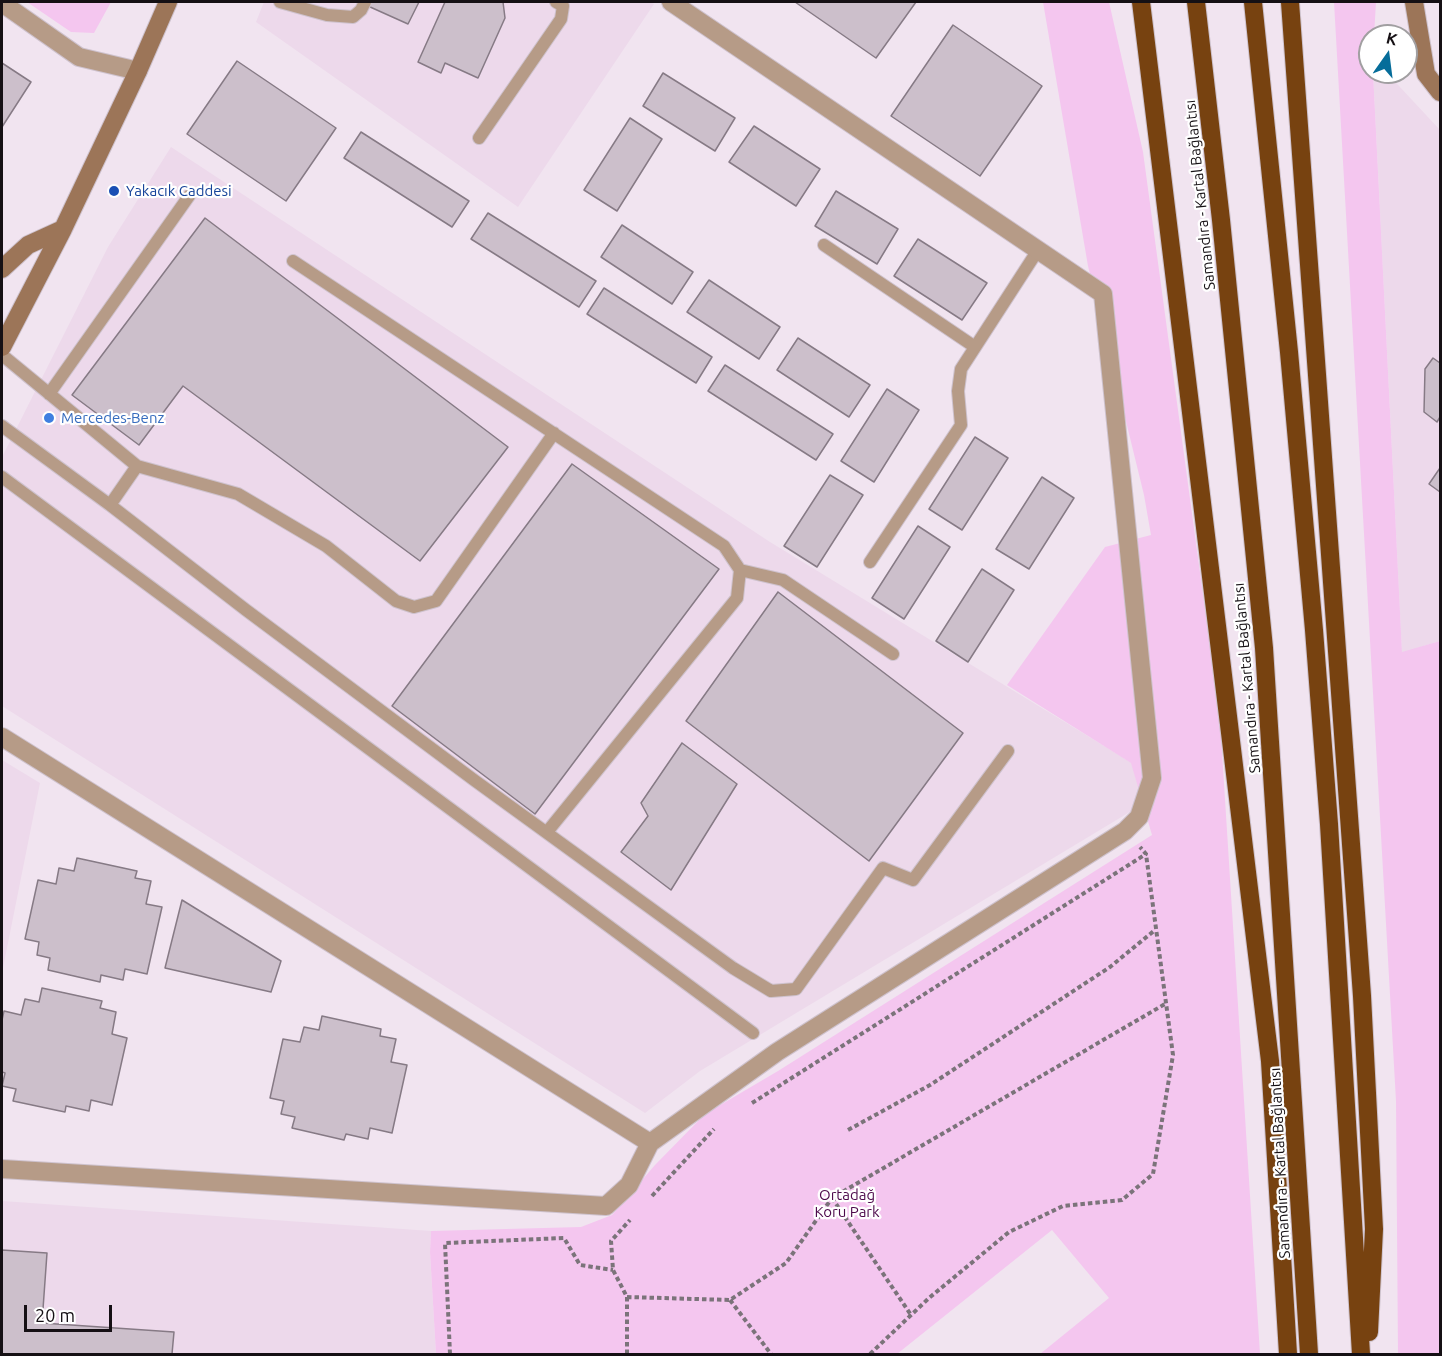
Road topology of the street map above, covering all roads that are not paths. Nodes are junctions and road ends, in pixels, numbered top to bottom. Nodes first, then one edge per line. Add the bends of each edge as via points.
1 (168, 2) edge
2 (280, 2) edge
3 (365, 2) edge
4 (556, 2) edge
5 (671, 2) edge
6 (1141, 2) edge
7 (1196, 2) edge
8 (1253, 2) edge
9 (1414, 2) edge
10 (2, 3) edge
11 (1290, 5) edge
12 (138, 72) junction
13 (1440, 92) edge
14 (479, 138) dead end
15 (189, 196) dead end
16 (63, 229) junction
17 (824, 245) dead end
18 (1038, 250) junction
19 (293, 261) dead end
20 (2, 269) edge
21 (2, 347) edge
22 (975, 348) junction
23 (2, 356) edge
24 (49, 394) junction
25 (2, 426) edge
26 (554, 433) junction
27 (137, 466) junction
28 (2, 477) edge
29 (110, 505) junction
30 (870, 562) dead end
31 (740, 570) junction
32 (893, 654) dead end
33 (2, 737) edge
34 (1008, 751) dead end
35 (547, 832) junction
36 (753, 1033) dead end
37 (650, 1143) junction
38 (2, 1169) edge
39 (1288, 1354) edge
40 (1309, 1354) edge
41 (1361, 1354) edge
42 (1368, 1354) edge

1 - 12 main road
2 - 3 lane via 327,15 353,17
4 - 14 lane via 563,6 561,19
5 - 18 street
6 - 39 highway via 1270,1061
7 - 40 highway, Samandıra - Kartal Bağlantısı via 1264,648
8 - 41 highway via 1314,630
9 - 13 main road via 1426,74
10 - 12 street via 80,57
11 - 42 highway via 1363,1019 1374,1228
12 - 16 main road
15 - 24 lane
16 - 20 main road via 28,245
16 - 21 main road
17 - 22 lane
18 - 22 lane
18 - 37 street via 1103,294 1152,778 1139,817 1125,831 777,1052
19 - 26 lane
22 - 30 lane via 961,369 961,425
23 - 24 lane
24 - 27 lane
25 - 29 lane
26 - 27 lane via 436,601 414,607 396,601 326,546 238,494
26 - 31 lane via 724,546
27 - 29 lane
28 - 36 lane
29 - 35 lane
31 - 32 lane via 783,580
31 - 35 lane via 737,598
33 - 37 street
34 - 35 lane via 913,880 883,868 796,989 771,991 733,968
37 - 38 street via 629,1185 606,1206

